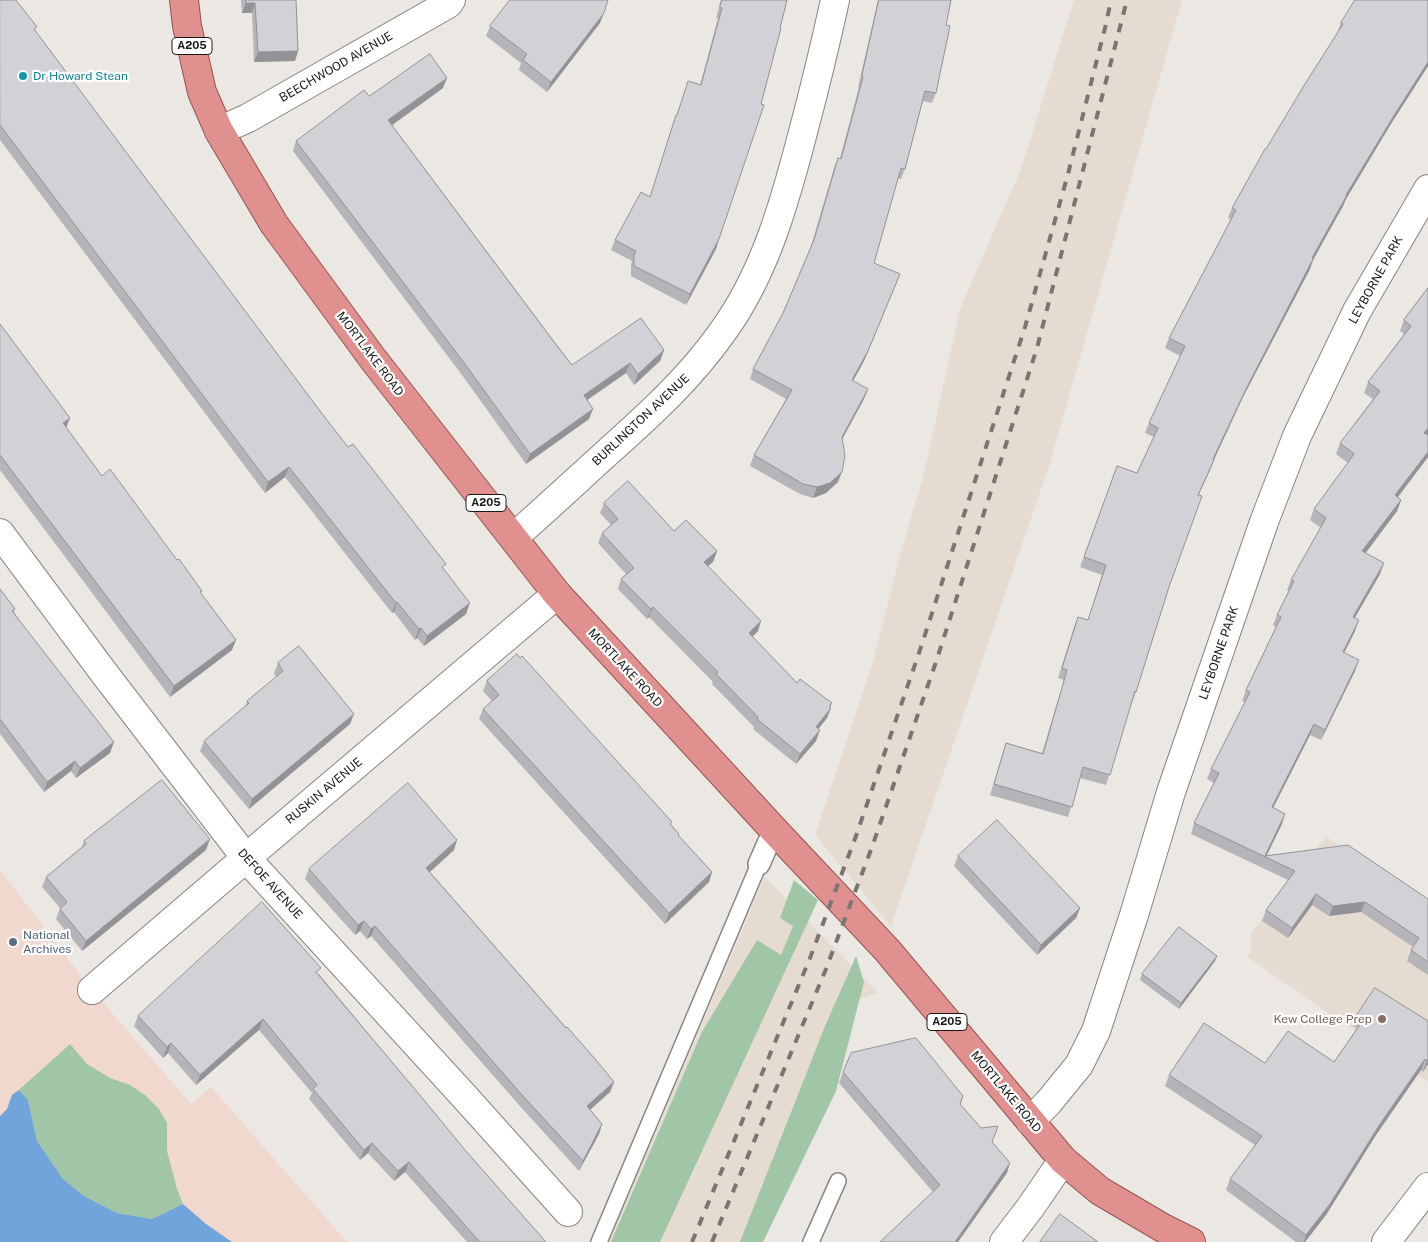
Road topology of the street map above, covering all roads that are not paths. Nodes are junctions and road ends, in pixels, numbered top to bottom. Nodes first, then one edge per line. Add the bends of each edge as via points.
1 (184, 0) edge
2 (451, 0) edge
3 (835, 0) edge
4 (219, 130) junction
5 (1428, 189) edge
6 (0, 533) edge
7 (514, 537) junction
8 (557, 594) junction
9 (774, 830) junction
10 (246, 858) junction
11 (759, 864) joint
12 (92, 990) dead end
13 (1030, 1121) junction
14 (1063, 1160) junction
15 (838, 1181) dead end
16 (1428, 1187) edge
17 (568, 1212) dead end
18 (599, 1242) edge
19 (811, 1242) edge
20 (1004, 1242) edge
21 (1191, 1242) edge
22 (1386, 1242) edge

1 - 4 highway, MORTLAKE ROAD / A205 via 202,92
2 - 4 street, BEECHWOOD AVENUE via 248,118
3 - 7 street, BURLINGTON AVENUE via 787,191 758,270 740,304 722,334 690,374 656,409
4 - 7 highway, MORTLAKE ROAD / A205 via 274,224 373,359
5 - 13 street, LEYBORNE PARK via 1357,311 1293,445 1171,792 1096,1031 1079,1064 1048,1104
6 - 10 street, DEFOE AVENUE
7 - 8 highway, MORTLAKE ROAD / A205
8 - 9 highway, MORTLAKE ROAD / A205
8 - 10 street, RUSKIN AVENUE
9 - 11 street
9 - 13 highway, MORTLAKE ROAD / A205 via 887,950
10 - 12 street, RUSKIN AVENUE
10 - 17 street, DEFOE AVENUE
11 - 18 lane
13 - 14 highway, MORTLAKE ROAD / A205
14 - 20 street
14 - 21 highway, MORTLAKE ROAD / A205 via 1100,1191
15 - 19 lane
16 - 22 street

